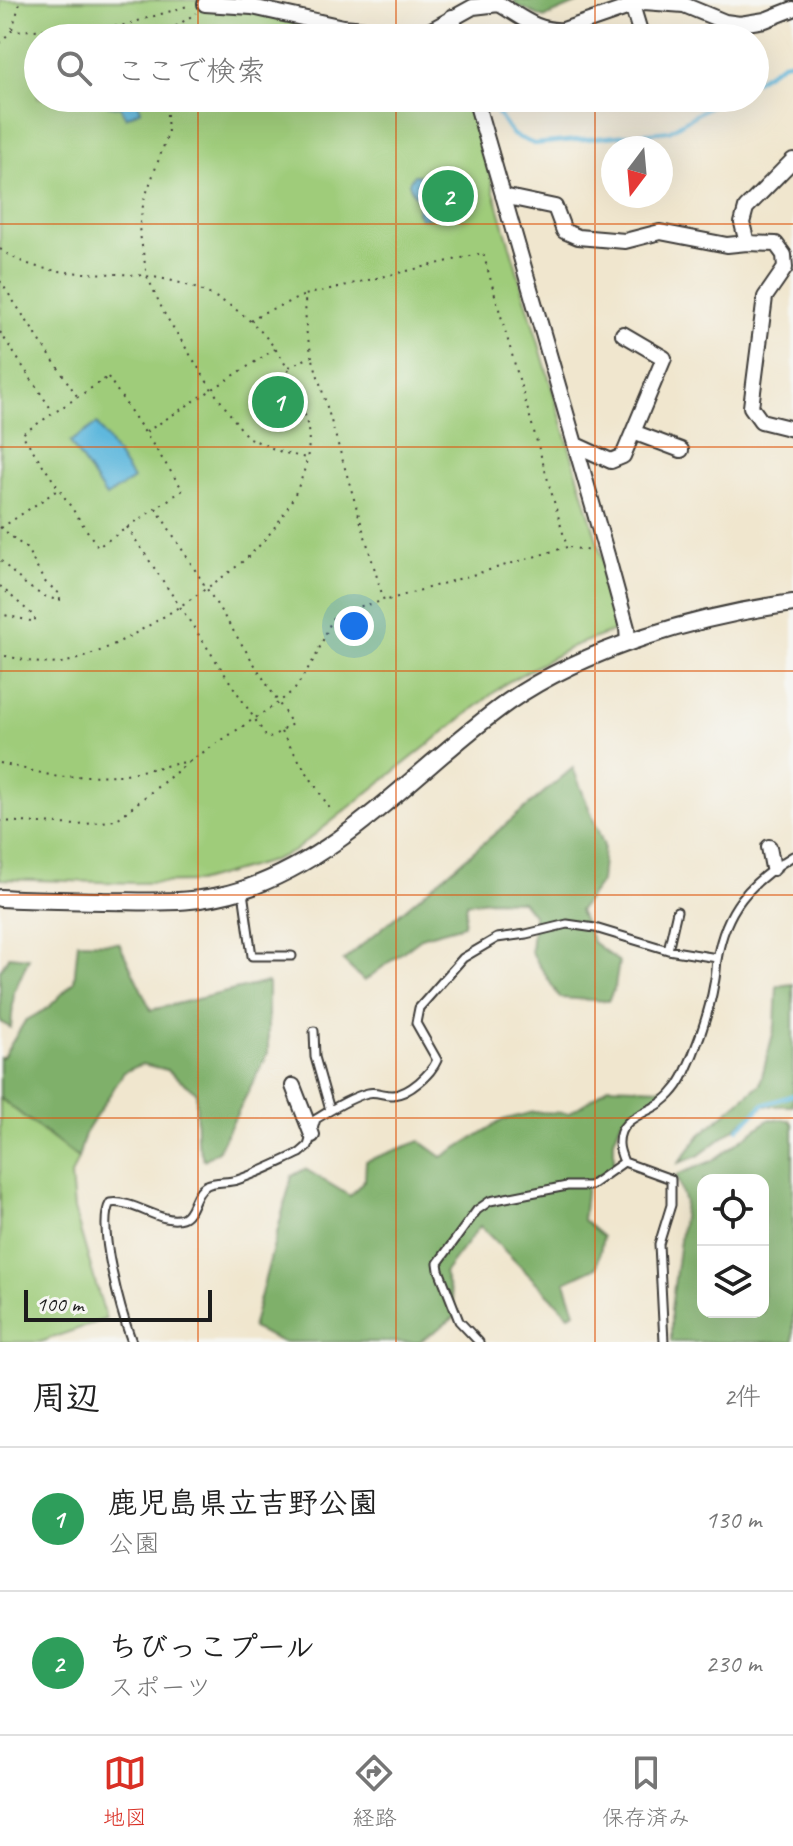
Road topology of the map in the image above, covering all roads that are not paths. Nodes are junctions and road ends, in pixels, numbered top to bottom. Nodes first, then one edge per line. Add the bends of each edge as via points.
1 (499, 2) edge
2 (252, 3) edge
3 (205, 4) road end
4 (632, 5) junction
5 (793, 9) edge
6 (452, 17) junction
7 (725, 22) joint
8 (332, 24) edge
9 (441, 24) edge
10 (454, 24) edge
11 (531, 24) edge
12 (580, 24) edge
13 (638, 24) edge
14 (479, 112) edge
15 (793, 160) edge
16 (503, 196) junction
17 (747, 243) junction
18 (623, 334) dead end
19 (793, 429) edge
20 (633, 432) junction
21 (576, 445) junction
22 (681, 450) dead end
23 (793, 603) edge
24 (628, 643) junction
25 (769, 847) dead end
26 (793, 856) edge
27 (773, 868) junction
28 (243, 890) junction
29 (0, 898) edge
30 (677, 911) dead end
31 (668, 950) junction
32 (292, 956) dead end
33 (717, 958) junction
34 (314, 1031) dead end
35 (293, 1086) dead end
36 (330, 1110) junction
37 (312, 1135) junction
38 (624, 1162) junction
39 (132, 1342) edge
40 (479, 1342) edge
41 (664, 1342) edge

1 - 6 street
1 - 11 street
2 - 3 street
2 - 8 street
4 - 7 street via 684,5
4 - 12 street
4 - 13 street
5 - 7 street via 752,22
6 - 9 street
6 - 10 street
14 - 16 street
15 - 17 street via 746,208 742,223
16 - 17 street via 555,207 564,231 578,237 625,241 660,232 727,245
16 - 21 street
17 - 19 street via 776,244 785,268 765,297 751,407 761,421
18 - 20 street via 664,358
20 - 21 street via 623,456 611,461
20 - 22 street
21 - 24 street
23 - 24 street
24 - 28 street via 574,665 508,703 346,835 303,864
25 - 27 street
26 - 27 lane
27 - 33 lane via 734,908
28 - 29 street via 192,902
28 - 32 lane via 252,956
30 - 31 lane
31 - 33 lane
31 - 36 lane via 567,924 497,938 463,958 419,1008 416,1023 437,1060 433,1070 402,1093 367,1093
33 - 38 lane via 714,985 684,1074 676,1089 622,1129
34 - 36 lane via 315,1057
35 - 37 street
36 - 37 lane via 316,1119
37 - 39 lane via 300,1153 234,1181 209,1183 180,1219 120,1201 110,1203 104,1220
38 - 40 lane via 590,1186 490,1201 477,1210 438,1263 459,1321
38 - 41 lane via 671,1179 671,1205 659,1244

